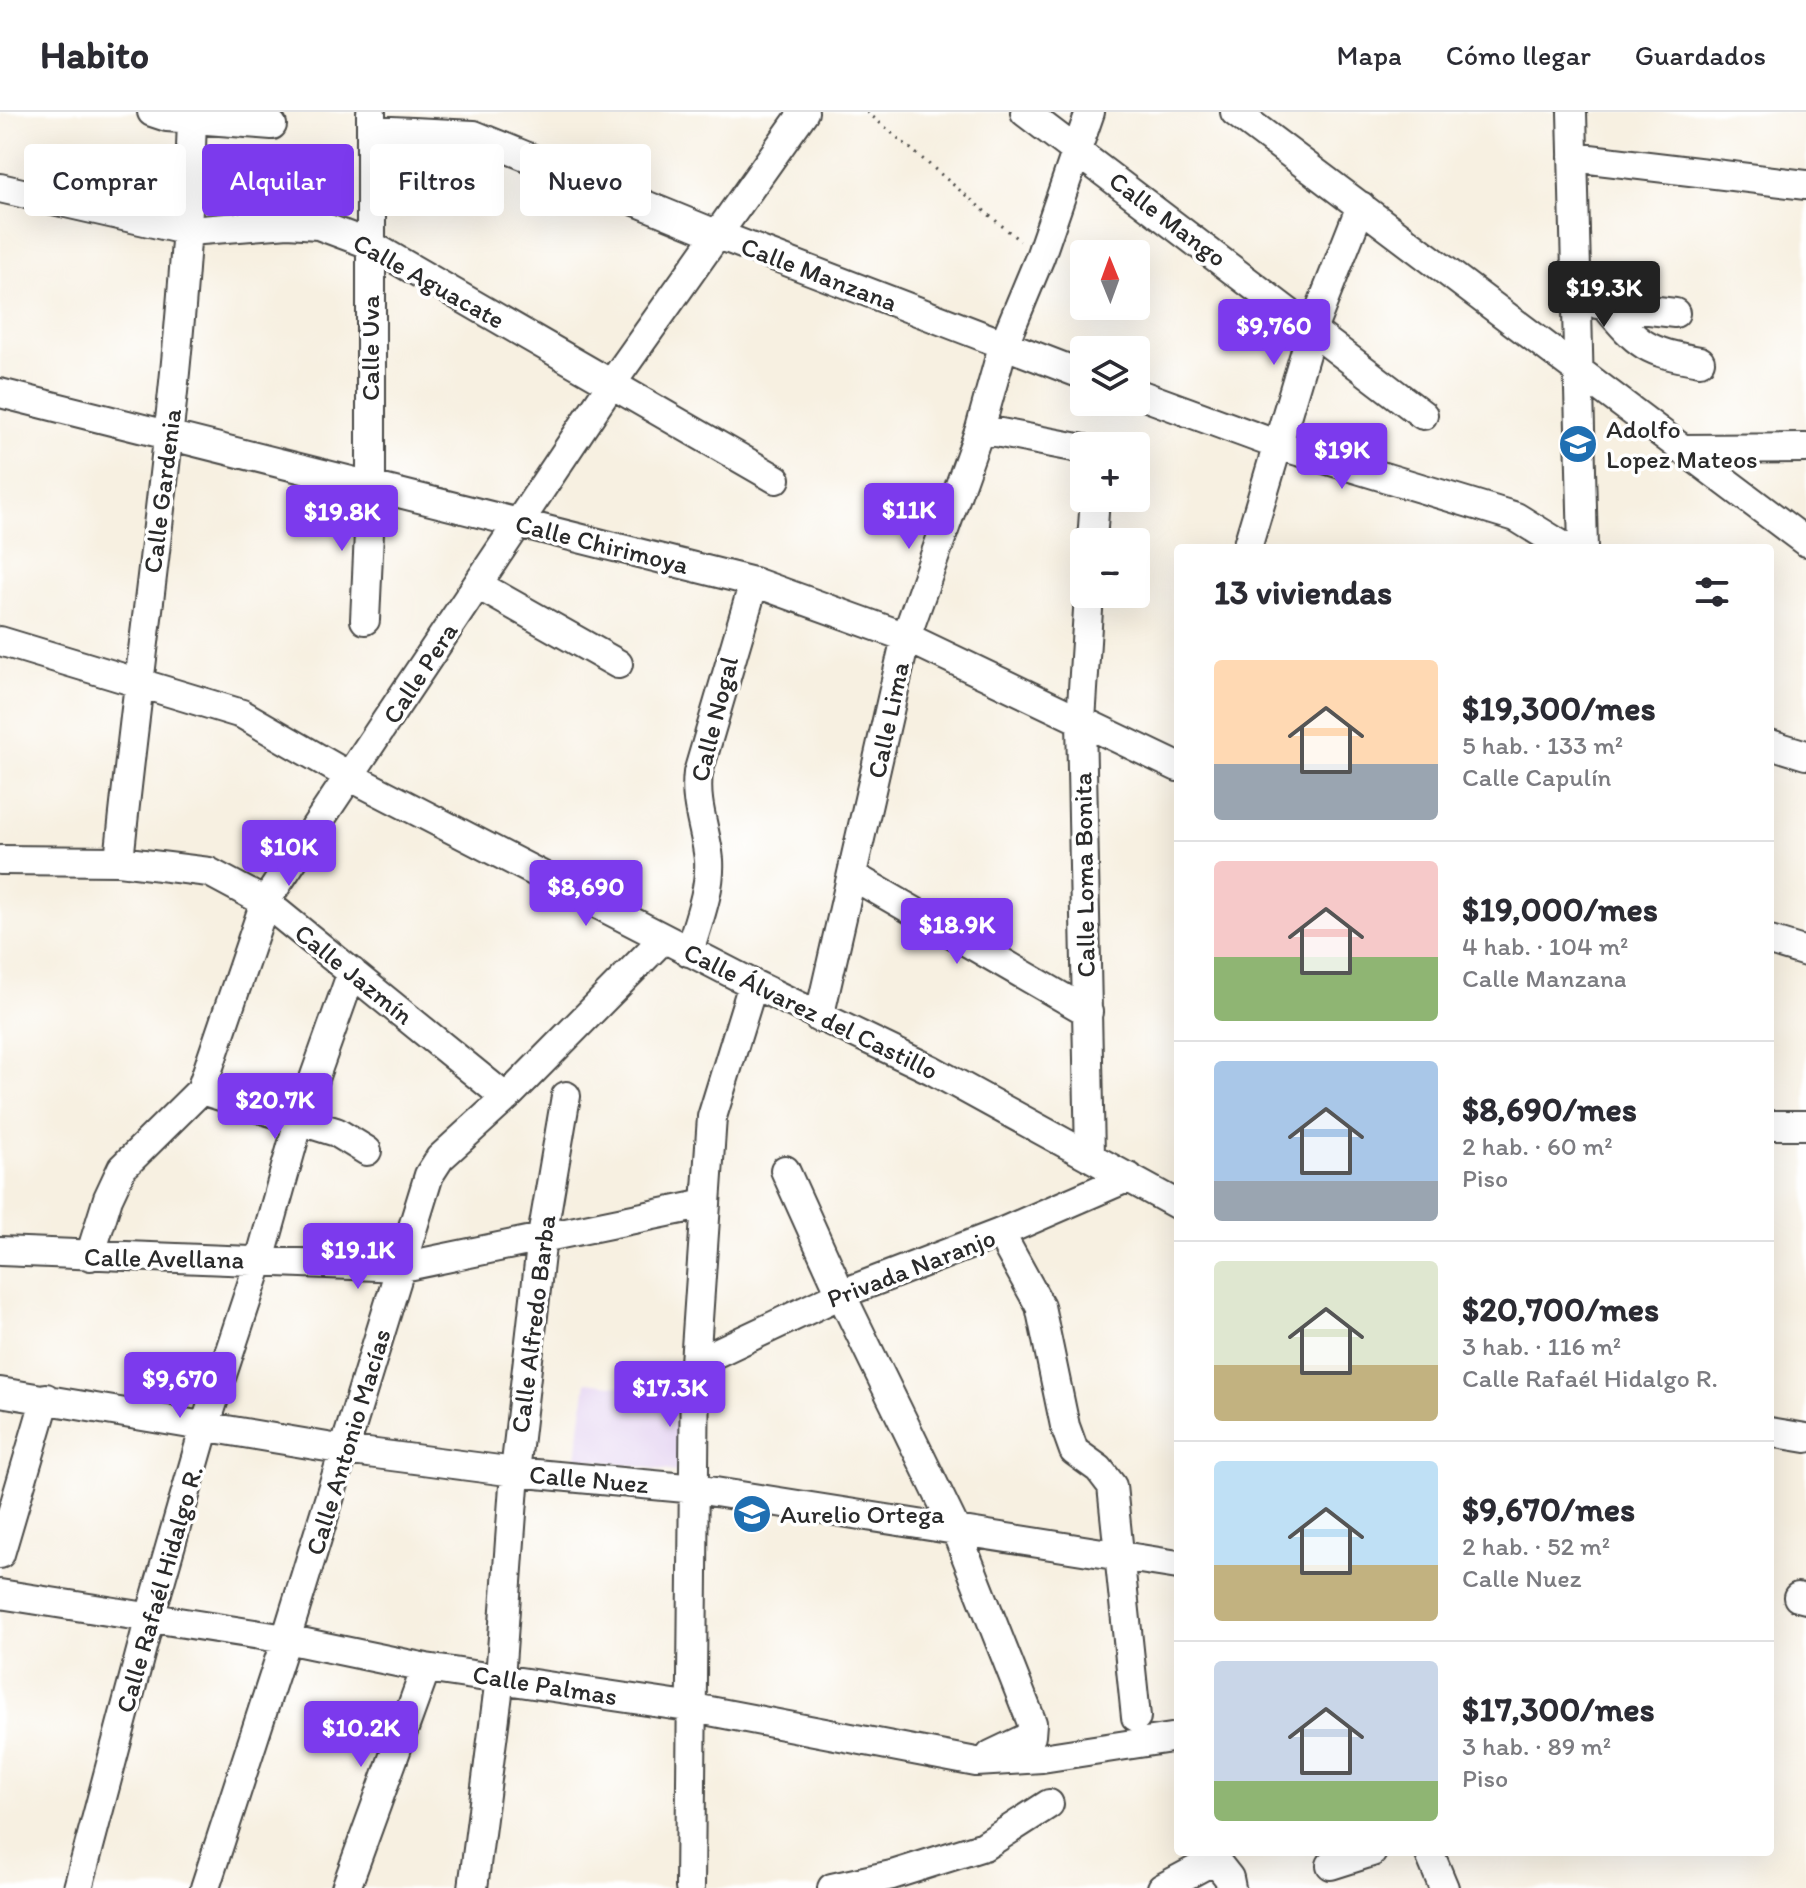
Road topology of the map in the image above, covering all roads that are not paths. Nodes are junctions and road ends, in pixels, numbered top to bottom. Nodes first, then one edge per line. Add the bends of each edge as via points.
1 (152, 112) edge
2 (804, 112) edge
3 (1025, 112) edge
4 (1090, 112) edge
5 (1235, 112) edge
6 (1572, 112) edge
7 (192, 119) junction
8 (371, 121) edge
9 (272, 125) dead end
10 (1076, 149) junction
11 (1573, 157) junction
12 (1806, 185) edge
13 (0, 188) edge
14 (1361, 206) junction
15 (189, 231) junction
16 (716, 234) junction
17 (369, 244) junction
18 (1591, 303) junction
19 (1675, 313) dead end
20 (1312, 330) junction
21 (1003, 346) junction
22 (1700, 361) dead end
23 (1070, 370) edge
24 (1579, 373) junction
25 (612, 383) junction
26 (0, 393) edge
27 (1150, 398) edge
28 (1423, 415) dead end
29 (980, 429) junction
30 (170, 437) junction
31 (1278, 445) junction
32 (1070, 446) edge
33 (1806, 448) edge
34 (1681, 449) junction
35 (776, 479) dead end
36 (371, 489) junction
37 (518, 523) junction
38 (1806, 542) edge
39 (1248, 544) edge
40 (1560, 544) edge
41 (1583, 544) edge
42 (754, 582) junction
43 (478, 585) junction
44 (1088, 608) edge
45 (365, 620) dead end
46 (906, 637) junction
47 (0, 641) edge
48 (618, 664) dead end
49 (137, 681) junction
50 (1081, 721) junction
51 (1774, 745) edge
52 (1806, 755) edge
53 (1174, 765) edge
54 (351, 777) junction
55 (0, 860) edge
56 (119, 861) junction
57 (853, 876) junction
58 (265, 902) junction
59 (663, 939) junction
60 (1774, 942) edge
61 (689, 952) junction
62 (1806, 952) edge
63 (352, 972) junction
64 (753, 984) junction
65 (1088, 1012) junction
66 (819, 1018) junction
67 (201, 1090) junction
68 (566, 1096) dead end
69 (506, 1098) junction
70 (299, 1121) junction
71 (1774, 1125) edge
72 (1806, 1125) edge
73 (367, 1151) dead end
74 (1090, 1156) junction
75 (785, 1170) dead end
76 (1129, 1177) junction
77 (1174, 1203) edge
78 (706, 1204) junction
79 (1000, 1233) junction
80 (542, 1237) junction
81 (0, 1251) edge
82 (90, 1256) junction
83 (260, 1260) junction
84 (402, 1267) junction
85 (841, 1294) junction
86 (695, 1363) junction
87 (0, 1392) edge
88 (46, 1398) junction
89 (205, 1426) junction
90 (1774, 1433) edge
91 (1806, 1438) edge
92 (345, 1450) junction
93 (515, 1472) junction
94 (696, 1489) junction
95 (955, 1528) junction
96 (0, 1554) edge
97 (1118, 1557) junction
98 (1174, 1564) edge
99 (0, 1594) edge
100 (150, 1617) junction
101 (286, 1639) junction
102 (426, 1668) junction
103 (500, 1678) junction
104 (694, 1708) junction
105 (1136, 1717) dead end
106 (1174, 1738) edge
107 (976, 1762) junction
108 (1049, 1804) dead end
109 (1362, 1856) edge
110 (1431, 1856) edge
111 (1333, 1868) edge
112 (1224, 1876) edge
113 (78, 1888) edge
114 (205, 1888) edge
115 (346, 1888) edge
116 (473, 1888) edge
117 (690, 1888) edge
118 (832, 1888) edge
119 (1162, 1888) edge
120 (1444, 1888) edge

1 - 7 street
2 - 16 street, Calle Pera
3 - 10 street, Calle Mango
4 - 10 street, Calle Lima
5 - 14 street
6 - 11 street
7 - 9 street
7 - 15 street, Calle Gardenia
8 - 16 street, Calle Manzana via 474,135
8 - 17 street, Calle Uva
10 - 20 street, Calle Mango
10 - 21 street, Calle Lima
11 - 12 street
11 - 18 street
13 - 15 street, Calle Aguacate
14 - 20 street
14 - 24 street
15 - 17 street, Calle Aguacate via 318,225
15 - 30 street, Calle Gardenia
16 - 21 street, Calle Manzana
16 - 25 street, Calle Pera
17 - 25 street, Calle Aguacate
17 - 36 street, Calle Uva
18 - 19 street
18 - 22 street via 1645,347
18 - 24 street
20 - 28 street, Calle Mango
20 - 31 street
21 - 23 street, Calle Manzana
21 - 29 street, Calle Lima
24 - 34 street
24 - 41 street
25 - 35 street, Calle Aguacate
25 - 37 street, Calle Pera
26 - 30 street, Calle Chirimoya
27 - 31 street
29 - 32 street
29 - 46 street, Calle Lima
30 - 36 street, Calle Chirimoya
30 - 49 street, Calle Gardenia
31 - 39 street
31 - 40 street via 1516,517
33 - 34 street
34 - 38 street
36 - 37 street, Calle Chirimoya
36 - 45 street, Calle Uva
37 - 42 street, Calle Chirimoya
37 - 43 street, Calle Pera
42 - 46 street, Calle Chirimoya
42 - 61 street, Calle Nogal via 698,773 695,796 709,861
43 - 48 street
43 - 54 street, Calle Pera
44 - 50 street, Calle Loma Bonita
46 - 50 street, Calle Chirimoya
46 - 57 street, Calle Lima
47 - 49 street, Calle Álvarez del Castillo
49 - 54 street, Calle Álvarez del Castillo via 242,714
49 - 56 street, Calle Gardenia
50 - 53 street, Calle Chirimoya
50 - 65 street, Calle Loma Bonita
51 - 52 street
54 - 58 street, Calle Pera
54 - 59 street, Calle Álvarez del Castillo
55 - 56 street, Calle Jazmín
56 - 58 street, Calle Jazmín via 209,872
57 - 65 street
57 - 66 street, Calle Lima
58 - 63 street, Calle Jazmín
58 - 67 street, Calle Pera
59 - 61 street, Calle Álvarez del Castillo
59 - 69 street, Calle Antonio Macías
60 - 62 street
61 - 64 street, Calle Álvarez del Castillo
63 - 69 street, Calle Jazmín
63 - 70 street, Calle Rafaél Hidalgo R.
64 - 66 street, Calle Álvarez del Castillo
64 - 78 street via 712,1117
65 - 74 street, Calle Loma Bonita
66 - 74 street, Calle Álvarez del Castillo via 932,1070
67 - 70 street
67 - 82 street, Calle Pera via 122,1168
68 - 80 street, Calle Alfredo Barba
69 - 84 street, Calle Antonio Macías via 440,1158 429,1175
70 - 73 street via 336,1132
70 - 83 street, Calle Rafaél Hidalgo R.
71 - 72 street
74 - 76 street, Calle Álvarez del Castillo
75 - 85 street
76 - 77 street, Calle Álvarez del Castillo
76 - 79 street, Privada Naranjo
78 - 80 street, Calle Avellana
78 - 86 street
79 - 85 street, Privada Naranjo
79 - 97 street via 1040,1306 1074,1451 1112,1486
80 - 84 street, Calle Avellana
80 - 93 street, Calle Alfredo Barba
81 - 82 street, Calle Avellana
82 - 83 street, Calle Avellana
83 - 84 street, Calle Avellana
83 - 89 street, Calle Rafaél Hidalgo R.
84 - 92 street, Calle Antonio Macías
85 - 86 street, Privada Naranjo
85 - 95 street
86 - 94 street
87 - 88 street, Calle Nuez
88 - 89 street, Calle Nuez
88 - 96 street
89 - 92 street, Calle Nuez
89 - 100 street, Calle Rafaél Hidalgo R.
90 - 91 street
92 - 93 street, Calle Nuez
92 - 101 street, Calle Antonio Macías
93 - 94 street, Calle Nuez
93 - 103 street, Calle Alfredo Barba
94 - 95 street, Calle Nuez
94 - 104 street
95 - 97 street, Calle Nuez
95 - 107 street via 1033,1729 1025,1741
97 - 98 street, Calle Nuez
97 - 105 street
99 - 100 street, Calle Palmas
100 - 101 street, Calle Palmas
100 - 113 street, Calle Rafaél Hidalgo R.
101 - 102 street, Calle Palmas
101 - 114 street, Calle Antonio Macías
102 - 103 street, Calle Palmas
102 - 115 street
103 - 104 street, Calle Palmas
103 - 116 street, Calle Alfredo Barba
104 - 107 street, Calle Palmas
104 - 117 street
106 - 107 street, Calle Palmas via 1042,1758
108 - 118 street via 984,1846
109 - 111 street
110 - 120 street
112 - 119 street via 1205,1865

